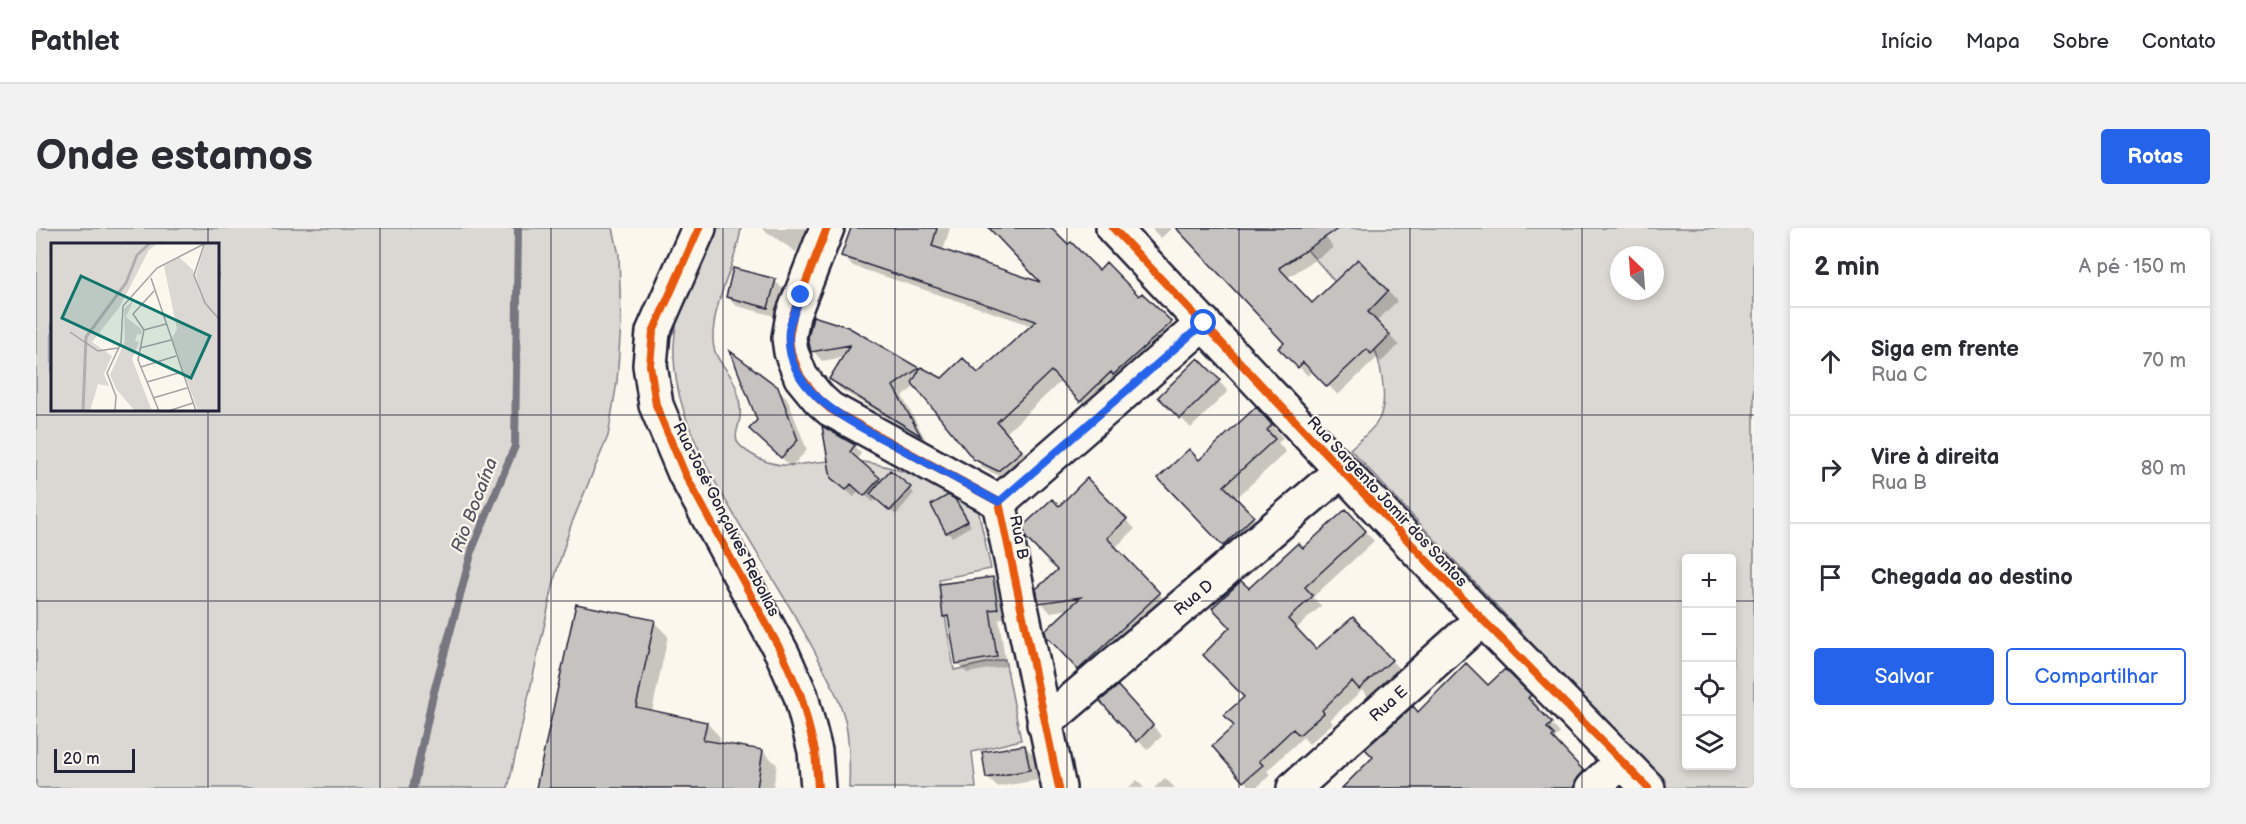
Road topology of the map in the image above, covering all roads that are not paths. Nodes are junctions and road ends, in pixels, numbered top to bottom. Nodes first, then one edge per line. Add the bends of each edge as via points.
1 (699, 228) edge
2 (827, 228) edge
3 (1113, 228) edge
4 (1204, 323) junction
5 (1341, 471) junction
6 (999, 502) junction
7 (1482, 619) junction
8 (1044, 724) junction
9 (1623, 761) junction
10 (818, 788) edge
11 (1059, 788) edge
12 (1294, 788) edge
13 (1593, 788) edge
14 (1648, 788) edge

1 - 10 street, Rua José Gonçalves Rebollas via 653,332 650,365 656,405 685,474 782,653 801,696 815,751
2 - 6 street, Rua B via 789,327 791,352 801,377 819,399 846,419
3 - 4 street, Rua Sargento Jomir dos Santos
4 - 5 street, Rua Sargento Jomir dos Santos
4 - 6 street
5 - 7 street, Rua Sargento Jomir dos Santos
5 - 8 street, Rua D
6 - 8 street, Rua B
7 - 9 street, Rua Sargento Jomir dos Santos
7 - 12 street, Rua E
8 - 11 street, Rua B
9 - 13 street
9 - 14 street, Rua Sargento Jomir dos Santos

